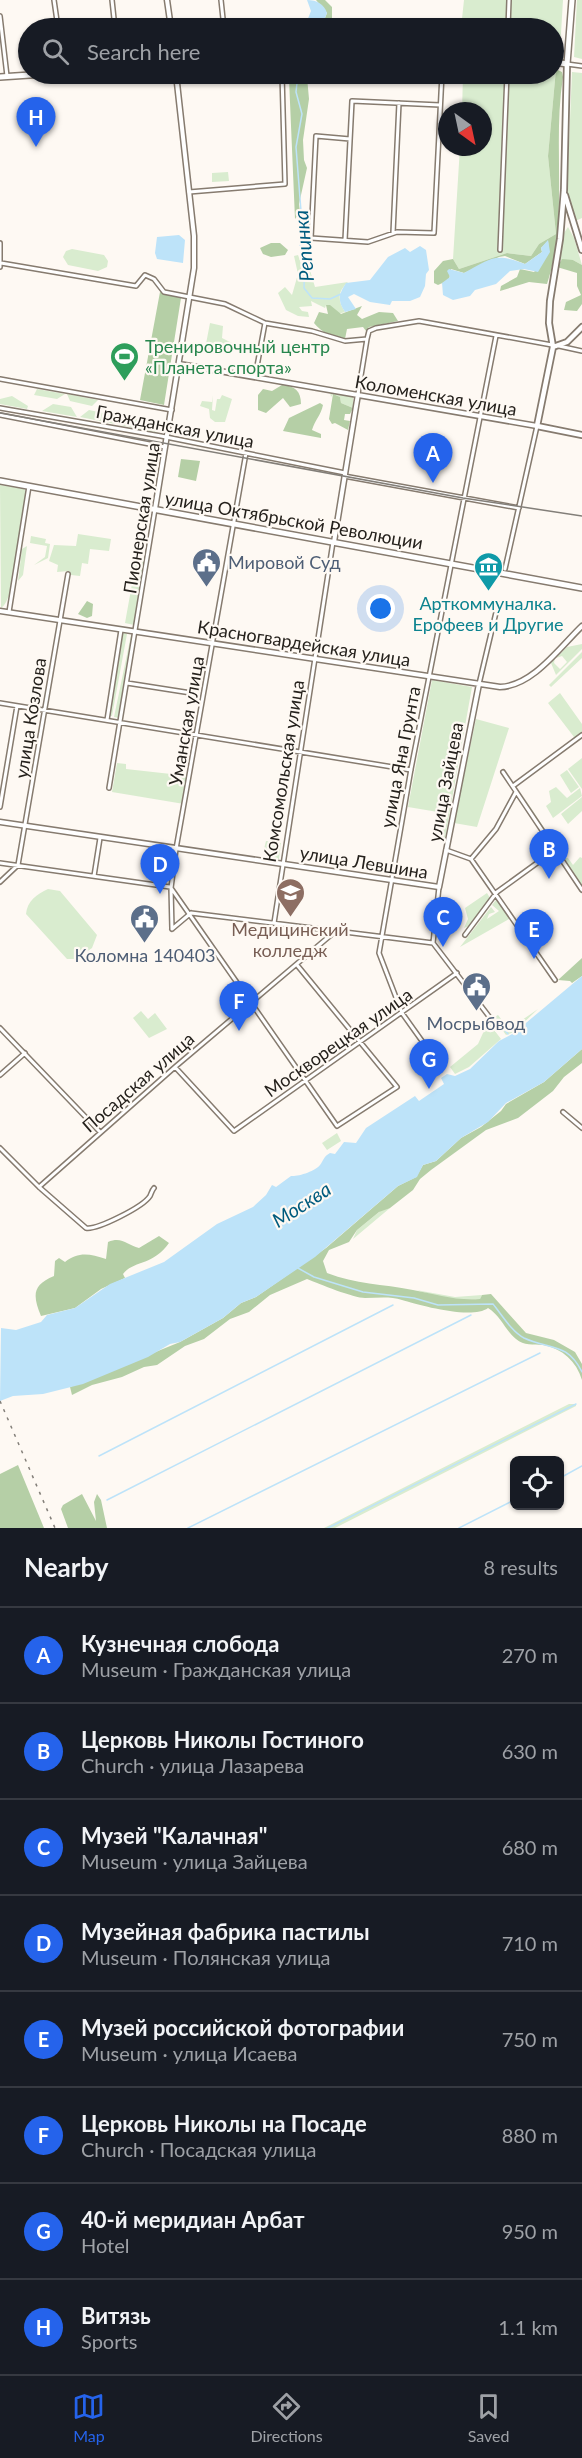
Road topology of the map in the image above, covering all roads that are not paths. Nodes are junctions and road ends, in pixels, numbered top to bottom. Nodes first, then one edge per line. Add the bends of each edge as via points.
1 (54, 0) edge
2 (112, 0) edge
3 (167, 0) edge
4 (221, 0) edge
5 (509, 0) edge
6 (572, 0) edge
7 (0, 16) edge
8 (57, 18) edge
9 (114, 18) edge
10 (170, 18) edge
11 (223, 18) edge
12 (508, 18) edge
13 (564, 64) edge
14 (567, 64) junction
15 (582, 66) edge
16 (18, 76) edge
17 (3, 77) edge
18 (177, 84) edge
19 (282, 84) edge
20 (441, 84) edge
21 (507, 84) edge
22 (440, 102) edge
23 (399, 103) junction
24 (438, 105) edge
25 (350, 138) junction
26 (438, 148) edge
27 (564, 190) junction
28 (189, 192) junction
29 (393, 233) junction
30 (345, 240) junction
31 (0, 243) edge
32 (500, 250) dead end
33 (582, 250) edge
34 (0, 265) edge
35 (190, 298) junction
36 (265, 323) junction
37 (582, 327) edge
38 (496, 336) junction
39 (367, 339) junction
40 (555, 346) junction
41 (582, 351) edge
42 (179, 364) junction
43 (255, 377) junction
44 (0, 378) edge
45 (358, 394) junction
46 (0, 408) edge
47 (172, 410) junction
48 (0, 415) edge
49 (479, 416) junction
50 (537, 426) junction
51 (582, 435) edge
52 (167, 437) junction
53 (165, 447) junction
54 (246, 453) junction
55 (345, 475) junction
56 (0, 481) edge
57 (30, 486) junction
58 (463, 500) junction
59 (519, 508) junction
60 (155, 509) junction
61 (234, 523) junction
62 (334, 542) junction
63 (450, 564) junction
64 (506, 569) dead end
65 (68, 574) dead end
66 (582, 588) edge
67 (498, 604) dead end
68 (0, 611) edge
69 (9, 613) junction
70 (60, 620) junction
71 (582, 626) edge
72 (122, 628) junction
73 (136, 631) junction
74 (214, 643) junction
75 (315, 659) junction
76 (429, 676) junction
77 (127, 682) junction
78 (478, 684) junction
79 (191, 693) dead end
80 (0, 703) edge
81 (17, 705) junction
82 (44, 710) junction
83 (106, 720) junction
84 (119, 722) junction
85 (197, 734) junction
86 (582, 735) edge
87 (300, 751) junction
88 (411, 770) junction
89 (503, 772) dead end
90 (513, 786) junction
91 (110, 788) dead end
92 (516, 792) junction
93 (0, 807) edge
94 (0, 822) edge
95 (26, 825) junction
96 (100, 838) junction
97 (176, 849) junction
98 (446, 850) junction
99 (555, 850) junction
100 (471, 859) junction
101 (0, 863) edge
102 (282, 863) junction
103 (18, 865) junction
104 (94, 876) junction
105 (391, 880) junction
106 (0, 882) edge
107 (439, 887) junction
108 (171, 888) junction
109 (582, 890) edge
110 (495, 894) junction
111 (191, 913) junction
112 (274, 923) junction
113 (338, 929) junction
114 (465, 934) dead end
115 (382, 937) junction
116 (433, 943) junction
117 (297, 965) junction
118 (457, 973) junction
119 (555, 980) dead end
120 (252, 1003) junction
121 (402, 1013) junction
122 (490, 1019) dead end
123 (0, 1028) edge
124 (360, 1041) junction
125 (428, 1048) dead end
126 (25, 1053) junction
127 (175, 1067) junction
128 (0, 1075) edge
129 (306, 1082) junction
130 (563, 1112) dead end
131 (582, 1128) edge
132 (100, 1132) junction
133 (0, 1148) edge
134 (39, 1187) junction
135 (154, 1188) dead end

1 - 8 street
2 - 9 street
3 - 10 street
4 - 11 street
5 - 12 street
6 - 14 main road
7 - 17 street
13 - 14 main road
14 - 15 street
14 - 27 main road
16 - 17 main road
18 - 28 street, Пионерская улица
19 - 28 street via 285,184
20 - 22 street
21 - 32 street
23 - 24 street
23 - 25 street via 352,101
23 - 29 street
25 - 30 street
25 - 30 street via 316,136 313,189 311,238
26 - 29 street via 434,233
27 - 33 main road
27 - 40 main road via 550,301
28 - 35 street, Пионерская улица via 194,241
29 - 30 street via 368,242
31 - 34 street
34 - 35 street via 136,286 146,275 164,292
35 - 36 street via 240,309
35 - 42 street, Пионерская улица
36 - 39 street via 345,341
36 - 43 street
37 - 40 main road via 575,336
38 - 39 street via 411,321 372,329
38 - 40 street
38 - 49 street, улица Яна Грунта
39 - 45 street, Комсомольская улица
40 - 41 street
40 - 50 main road
42 - 43 street, Коломенская улица
42 - 47 street, Пионерская улица
43 - 45 street, Коломенская улица
44 - 47 street
45 - 49 street, Коломенская улица
45 - 55 street, Комсомольская улица
46 - 52 street, Гражданская улица
47 - 52 street, Пионерская улица
48 - 53 street, Гражданская улица
49 - 50 street, Коломенская улица
49 - 58 street, улица Яна Грунта
50 - 51 main road, Коломенская улица
50 - 59 street
52 - 53 street, Пионерская улица
52 - 54 street, Гражданская улица
53 - 60 street, Пионерская улица
54 - 55 street, Гражданская улица
54 - 61 street, Уманская улица
55 - 58 street, Гражданская улица
55 - 62 street, Комсомольская улица
56 - 57 main road, улица Октябрьской Революции
57 - 60 main road, улица Октябрьской Революции
57 - 69 street
58 - 59 street, Гражданская улица
58 - 63 street, улица Яна Грунта
59 - 64 street
60 - 61 main road, улица Октябрьской Революции
60 - 73 street, Пионерская улица
61 - 62 main road, улица Октябрьской Революции
61 - 74 street, Уманская улица
62 - 63 main road, улица Октябрьской Революции
62 - 75 street, Комсомольская улица
63 - 66 main road, улица Октябрьской Революции
63 - 76 street, улица Яна Грунта
65 - 70 street, улица Козлова
67 - 78 street, улица Зайцева
68 - 69 street, Красногвардейская улица
69 - 70 street, Красногвардейская улица
70 - 72 street, Красногвардейская улица
70 - 82 street, улица Козлова
71 - 78 street, Красногвардейская улица via 524,681 511,687
72 - 73 street, Красногвардейская улица
72 - 83 street
73 - 74 street, Красногвардейская улица
73 - 77 street, Пионерская улица
74 - 75 street, Красногвардейская улица
74 - 85 street, Уманская улица
75 - 76 street, Красногвардейская улица
75 - 87 street, Комсомольская улица
76 - 78 street, Красногвардейская улица
76 - 88 street, улица Яна Грунта
77 - 79 street
77 - 84 street, Пионерская улица
78 - 98 street, улица Зайцева
80 - 81 street
81 - 82 street
81 - 93 street
82 - 83 street
82 - 95 street, улица Козлова
83 - 84 street
84 - 85 street
84 - 91 street, Пионерская улица
85 - 87 street
85 - 97 street, Уманская улица
86 - 90 street
87 - 88 street
87 - 102 street, Комсомольская улица
88 - 105 street, улица Яна Грунта
89 - 90 street
90 - 92 street
92 - 99 street
92 - 100 street via 496,829
94 - 95 street, улица Левшина
95 - 96 street, улица Левшина
95 - 103 street, улица Козлова
96 - 97 street, улица Левшина
96 - 104 street
97 - 102 street, улица Левшина
97 - 108 street, Уманская улица
98 - 100 street
98 - 107 street, улица Зайцева
99 - 109 street
99 - 110 street
100 - 110 street
101 - 103 street
102 - 105 street, улица Левшина
102 - 112 street, Комсомольская улица
103 - 104 street
103 - 106 street
104 - 108 street
105 - 107 street, улица Левшина
105 - 115 street, улица Яна Грунта
107 - 116 street, улица Зайцева
108 - 111 street
108 - 111 street, Уманская улица via 172,929
110 - 114 street
110 - 119 street
111 - 112 street
111 - 120 street
112 - 113 street
113 - 115 street
113 - 117 street, Посадская улица
115 - 116 street
115 - 121 street, улица Яна Грунта via 379,953
116 - 118 street
117 - 120 street, Посадская улица
117 - 124 street
118 - 121 street, Москворецкая улица
118 - 122 street
120 - 127 street, Посадская улица
120 - 129 street
121 - 124 street, Москворецкая улица
121 - 125 street, улица Яна Грунта
123 - 126 street
124 - 129 street, Москворецкая улица
124 - 129 street via 397,1087 336,1126
126 - 128 street
126 - 132 street
127 - 129 street, Москворецкая улица via 234,1131
127 - 132 street, Посадская улица
130 - 131 street
132 - 134 street, Посадская улица
133 - 134 street
134 - 135 street via 89,1229 134,1208

